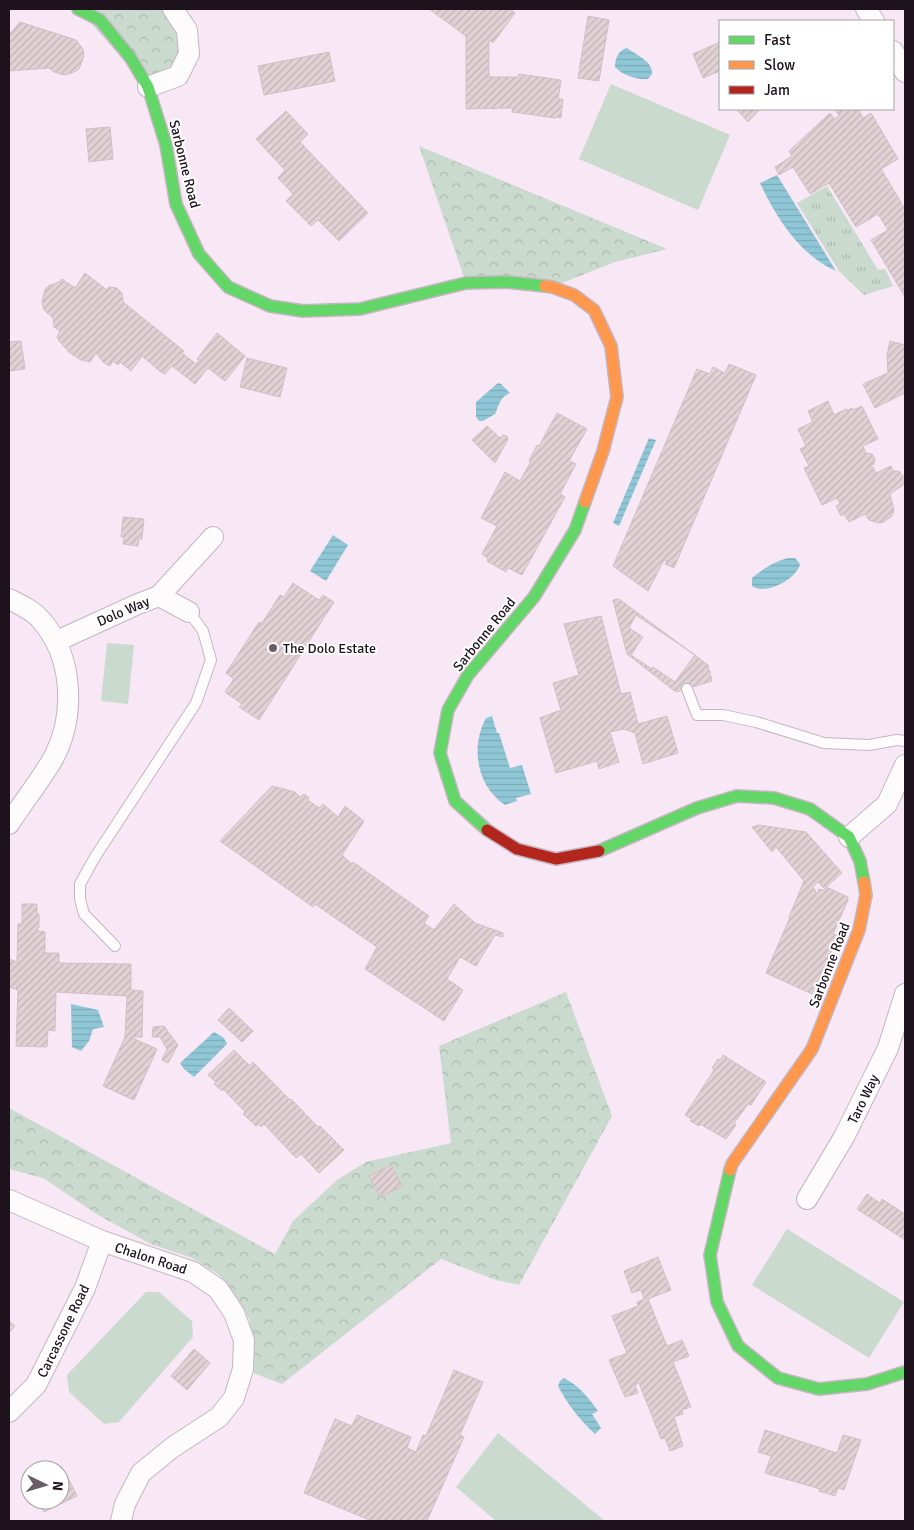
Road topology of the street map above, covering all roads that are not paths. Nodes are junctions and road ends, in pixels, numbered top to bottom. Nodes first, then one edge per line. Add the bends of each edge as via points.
1 (78, 9) edge
2 (173, 9) edge
3 (866, 9) edge
4 (873, 20) edge
5 (894, 53) edge
6 (905, 72) edge
7 (148, 87) junction
8 (213, 537) dead end
9 (159, 596) junction
10 (9, 599) edge
11 (189, 612) joint
12 (57, 640) junction
13 (687, 689) dead end
14 (905, 741) edge
15 (905, 765) edge
16 (9, 824) edge
17 (849, 837) junction
18 (115, 946) dead end
19 (905, 994) edge
20 (807, 1199) dead end
21 (9, 1200) edge
22 (102, 1241) junction
23 (905, 1372) edge
24 (9, 1412) edge
25 (121, 1521) edge

1 - 7 street, Sarbonne Road via 100,20 130,57
2 - 7 street via 187,30 189,54 178,76
3 - 4 street
5 - 6 street
7 - 17 street, Sarbonne Road via 166,145 176,204 199,254 228,287 270,306 303,311 360,309 466,283 507,282 552,287 574,295 594,310 611,346 617,397 603,451 575,530 534,597 468,675 448,710 440,753 455,801 481,826 517,849 556,859 602,851 697,808 737,796 774,798 810,809
8 - 9 street
9 - 11 street, Dolo Way
9 - 12 street, Dolo Way
10 - 12 street via 40,618
11 - 18 lane via 203,632 210,660 196,703 80,884 84,914
12 - 16 street via 65,666 68,700 65,729 54,756
13 - 14 lane via 697,715 756,722 824,743
15 - 17 street via 886,804
17 - 23 street, Sarbonne Road via 860,861 866,896 859,930 812,1049 732,1164 710,1255 717,1302 738,1346 778,1378 819,1389 867,1384
19 - 20 street, Taro Way via 888,1048 844,1137
21 - 22 street, Chalon Road
22 - 24 street, Carcassone Road via 85,1288 36,1385
22 - 25 street, Chalon Road via 193,1272 218,1289 234,1313 244,1340 244,1369 234,1398 219,1417 141,1473 124,1504

